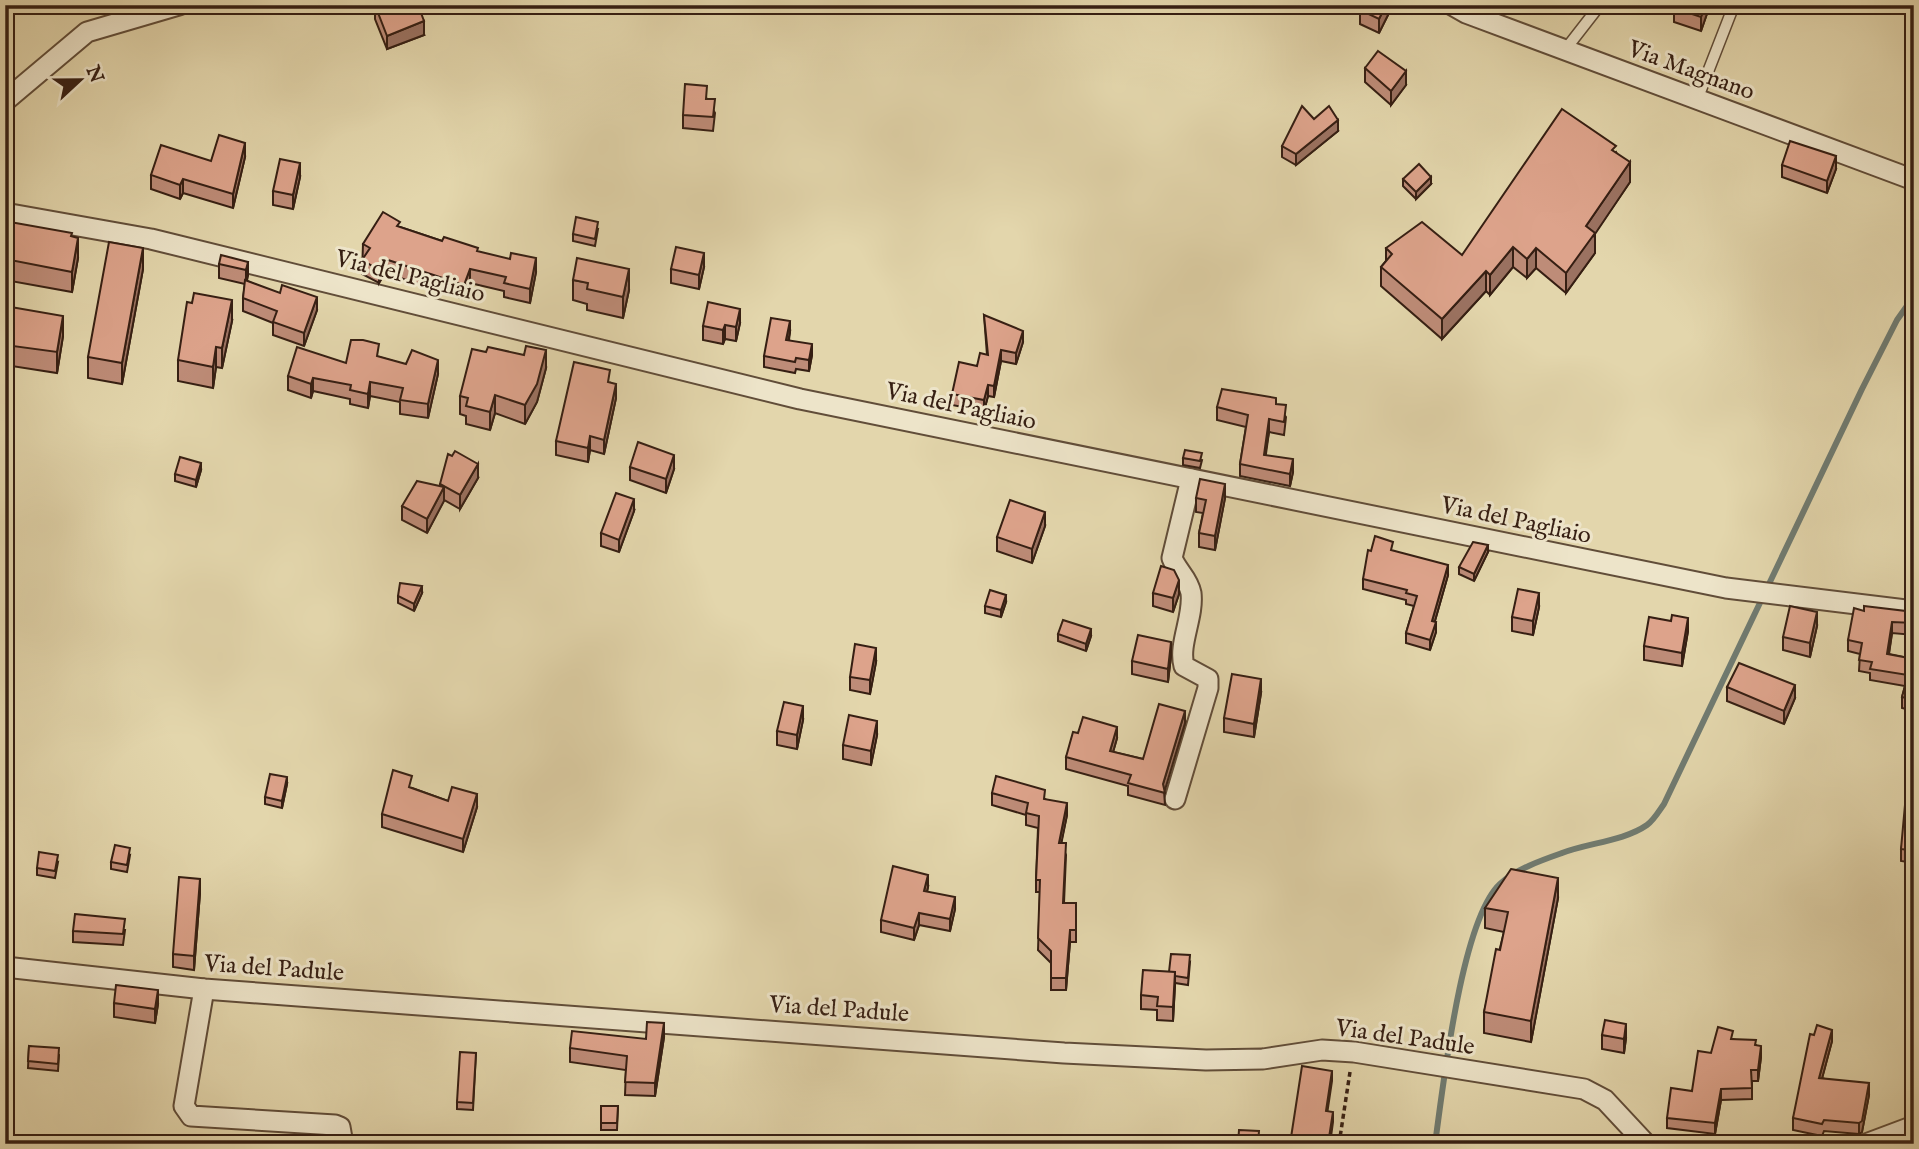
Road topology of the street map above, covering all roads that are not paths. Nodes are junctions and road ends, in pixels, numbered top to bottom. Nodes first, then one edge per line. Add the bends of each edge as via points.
1 (179, 5) edge
2 (1452, 5) edge
3 (1600, 5) edge
4 (1734, 5) edge
5 (1564, 50) junction
6 (1697, 100) junction
7 (5, 101) edge
8 (1914, 180) edge
9 (5, 213) edge
10 (1191, 479) junction
11 (1914, 611) edge
12 (1175, 799) dead end
13 (5, 967) edge
14 (205, 989) junction
15 (1914, 1126) edge
16 (343, 1144) edge
17 (1646, 1144) edge
18 (1866, 1144) edge

1 - 7 street via 87,32
2 - 5 street, Via Magnano
3 - 5 lane
4 - 6 lane
5 - 6 street, Via Magnano
6 - 8 street, Via Magnano
9 - 10 street, Via del Pagliaio via 150,239 800,399
10 - 11 street, Via del Pagliaio via 1754,592
10 - 12 street via 1172,558 1191,592 1184,666 1208,678 1208,688
13 - 14 street, Via del Padule
14 - 16 street via 184,1106 191,1116 335,1125 340,1127
14 - 17 street, Via del Padule via 1064,1053 1206,1060 1263,1059 1322,1050 1353,1052 1584,1089 1605,1100
15 - 18 street

